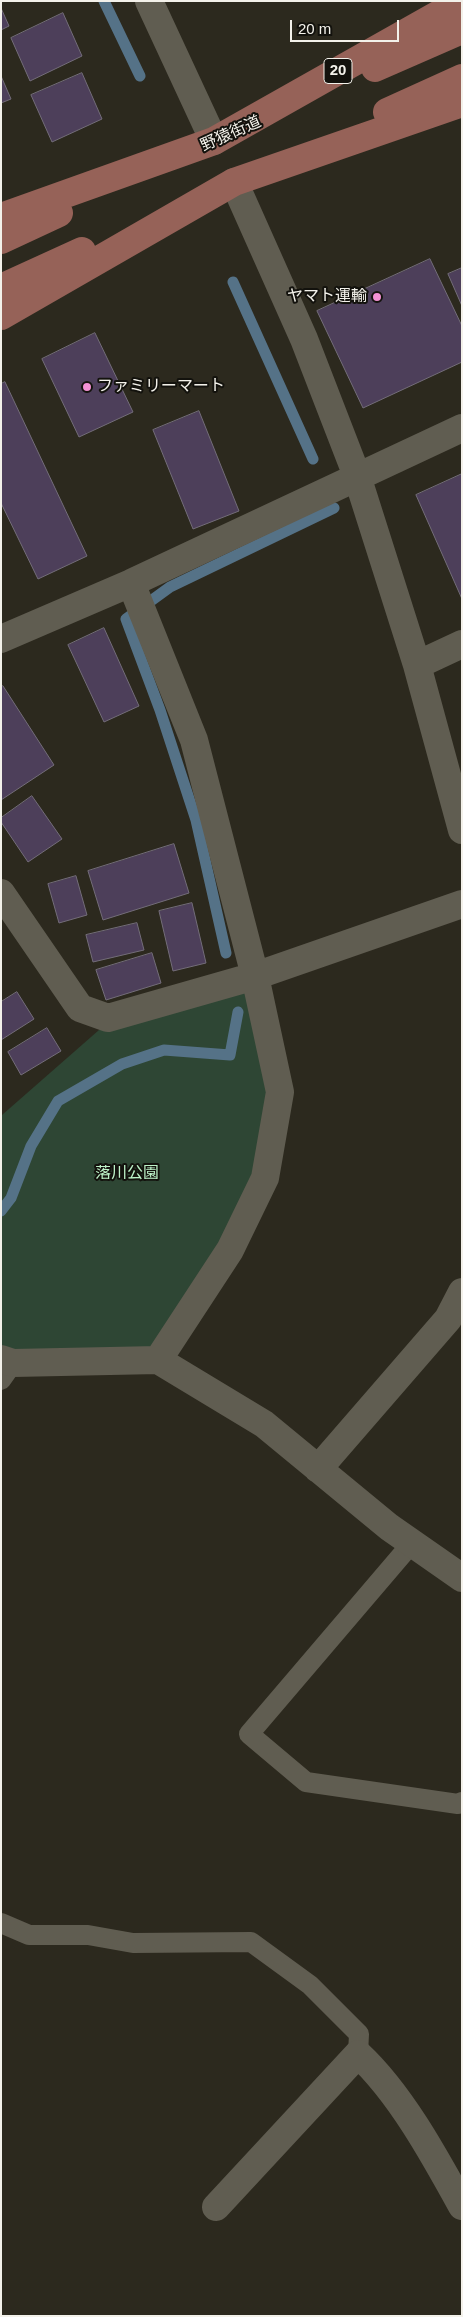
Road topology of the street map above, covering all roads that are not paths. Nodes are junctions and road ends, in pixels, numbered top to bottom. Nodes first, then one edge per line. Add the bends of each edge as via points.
1 (149, 1) edge
2 (462, 1) edge
3 (462, 30) edge
4 (462, 78) edge
5 (462, 103) edge
6 (214, 141) junction
7 (234, 182) junction
8 (1, 217) edge
9 (1, 240) edge
10 (1, 288) edge
11 (1, 316) edge
12 (462, 428) edge
13 (357, 476) junction
14 (133, 587) junction
15 (1, 639) edge
16 (462, 644) edge
17 (417, 665) junction
18 (462, 830) edge
19 (1, 892) edge
20 (462, 904) edge
21 (255, 976) junction
22 (462, 1292) edge
23 (158, 1360) junction
24 (5, 1367) edge
25 (318, 1469) junction
26 (412, 1543) junction
27 (462, 1578) edge
28 (462, 1802) edge
29 (1, 1923) edge
30 (358, 2054) junction
31 (462, 2206) edge
32 (216, 2207) dead end

1 - 6 street
2 - 6 main road, 20
3 - 6 main road, 野猿街道 / 20
4 - 7 main road
5 - 7 main road
6 - 8 main road
6 - 9 main road, 野猿街道 / 20
7 - 10 main road
7 - 11 main road
7 - 13 street via 304,339
12 - 13 street
13 - 14 street
13 - 17 street
14 - 15 street
14 - 21 street via 194,740
16 - 17 street
17 - 18 street
19 - 21 street via 80,1008 108,1018
20 - 21 street
21 - 23 street via 280,1092 265,1178 230,1250
22 - 25 street via 448,1319
23 - 24 street
23 - 25 street via 264,1424
25 - 26 street
26 - 27 street
26 - 28 lane via 249,1734 306,1782
29 - 30 lane via 29,1935 88,1935 133,1943 251,1942 310,1985 359,2034
30 - 31 street via 378,2073 438,2162
30 - 32 street

